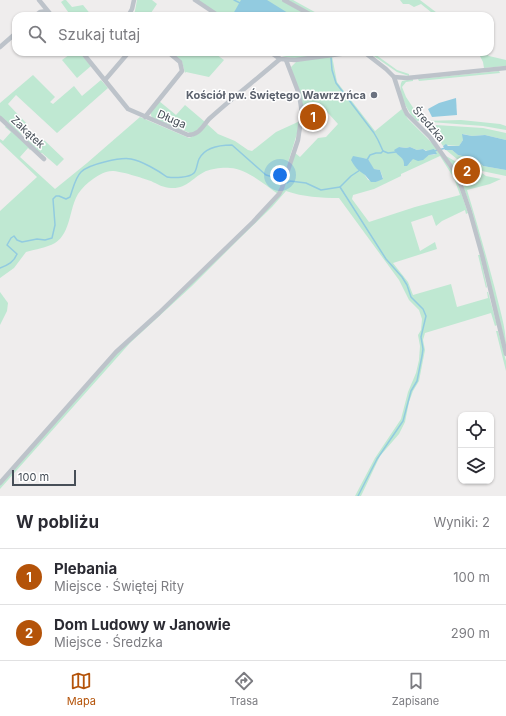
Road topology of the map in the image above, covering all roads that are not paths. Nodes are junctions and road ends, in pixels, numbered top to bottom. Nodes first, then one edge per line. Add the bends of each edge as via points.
1 (39, 0) edge
2 (134, 0) edge
3 (195, 0) edge
4 (284, 0) edge
5 (47, 11) joint
6 (40, 12) edge
7 (131, 12) edge
8 (213, 12) edge
9 (305, 12) edge
10 (12, 36) edge
11 (0, 47) edge
12 (85, 56) edge
13 (126, 56) edge
14 (173, 56) edge
15 (277, 56) edge
16 (320, 56) edge
17 (369, 56) edge
18 (280, 58) junction
19 (286, 60) junction
20 (506, 68) edge
21 (394, 77) junction
22 (105, 80) junction
23 (145, 117) junction
24 (0, 118) edge
25 (44, 159) dead end
26 (506, 354) edge
27 (0, 483) edge

1 - 5 street
2 - 7 street
3 - 8 street
4 - 9 street
5 - 6 street
10 - 11 street
12 - 22 street, Długa
13 - 22 street
14 - 23 street via 180,62 182,71
15 - 18 street
16 - 19 street
17 - 21 street
18 - 19 street
18 - 23 street, Długa via 231,99 195,134 188,135
19 - 27 street via 299,94 302,113 298,140 282,188 165,308 116,352
20 - 21 street via 407,78
21 - 26 street, Średzka via 407,114 441,152 466,198
22 - 23 street, Długa via 128,109
24 - 25 street, Zakątek

